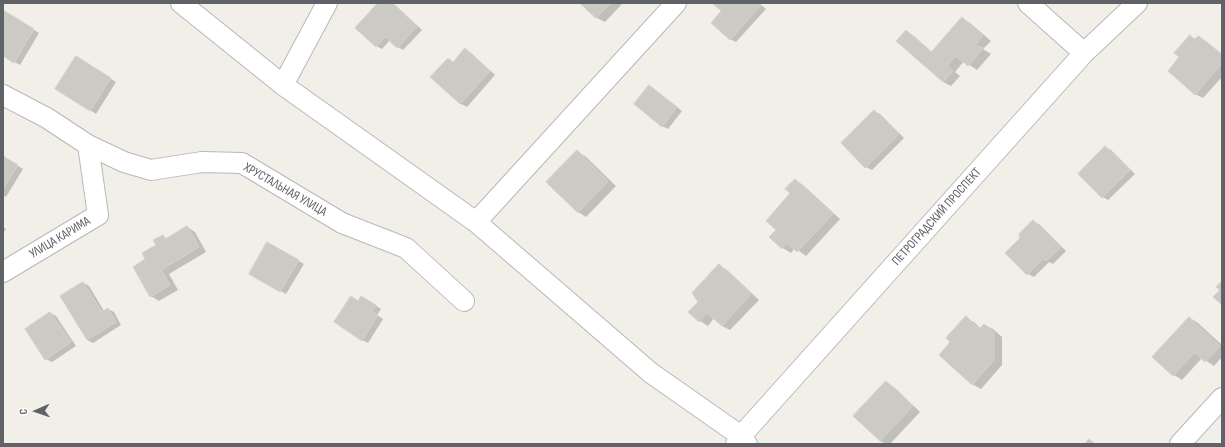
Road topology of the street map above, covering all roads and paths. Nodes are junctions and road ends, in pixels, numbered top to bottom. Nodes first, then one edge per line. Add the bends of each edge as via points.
1 (181, 3) edge
2 (327, 3) edge
3 (676, 3) edge
4 (1028, 3) edge
5 (1137, 3) edge
6 (1084, 53) junction
7 (283, 86) junction
8 (3, 95) edge
9 (88, 146) junction
10 (476, 222) junction
11 (3, 272) edge
12 (464, 301) dead end
13 (1222, 398) edge
14 (741, 441) edge
15 (1180, 444) edge

1 - 7 street
2 - 7 street
3 - 10 street
4 - 6 street
5 - 6 street, ПЕТРОГРАДСКИЙ ПРОСПЕКТ
6 - 14 street, ПЕТРОГРАДСКИЙ ПРОСПЕКТ
7 - 10 street
8 - 9 street, ХРУСТАЛЬНАЯ УЛИЦА via 47,118
9 - 11 street, УЛИЦА КАРИМА via 98,215
9 - 12 street, ХРУСТАЛЬНАЯ УЛИЦА via 124,162 151,170 202,162 242,163 342,223 406,248
10 - 14 street via 651,373
13 - 15 street

